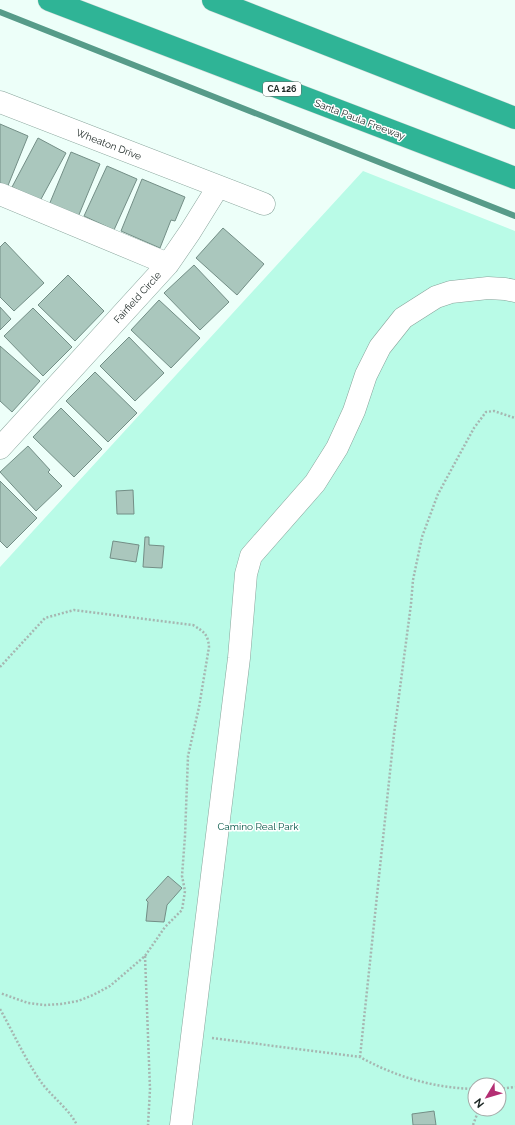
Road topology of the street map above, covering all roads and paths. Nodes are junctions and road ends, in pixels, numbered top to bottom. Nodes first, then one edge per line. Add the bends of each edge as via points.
1 (49, 0) edge
2 (213, 0) edge
3 (0, 102) edge
4 (515, 118) edge
5 (515, 178) edge
6 (218, 187) junction
7 (4, 201) edge
8 (264, 204) dead end
9 (168, 264) junction
10 (515, 291) edge
11 (515, 418) edge
12 (0, 448) edge
13 (0, 667) edge
14 (145, 956) junction
15 (0, 993) edge
16 (0, 1009) edge
17 (208, 1037) dead end
18 (360, 1057) junction
19 (467, 1089) edge
20 (77, 1125) edge
21 (148, 1125) edge
22 (181, 1125) edge

1 - 5 highway, Santa Paula Freeway / CA 126
2 - 4 highway
3 - 6 lane, Wheaton Drive
6 - 8 lane, Wheaton Drive
6 - 9 lane
7 - 9 lane, Fairfield Circle
9 - 12 lane, Fairfield Circle
10 - 22 lane via 488,288 452,292 436,297 403,318 380,347 337,448 315,483 251,556 246,574 239,658
11 - 18 path via 494,411 486,412 438,494 422,538 413,580 394,734
13 - 14 path via 45,618 74,610 193,625 209,638 188,756 182,876 185,891 182,910 165,927
14 - 15 path via 110,986 78,1001 45,1005 28,1003
14 - 21 path via 150,1089
16 - 20 path via 28,1064
17 - 18 path
18 - 19 path via 380,1068 414,1080 435,1086

